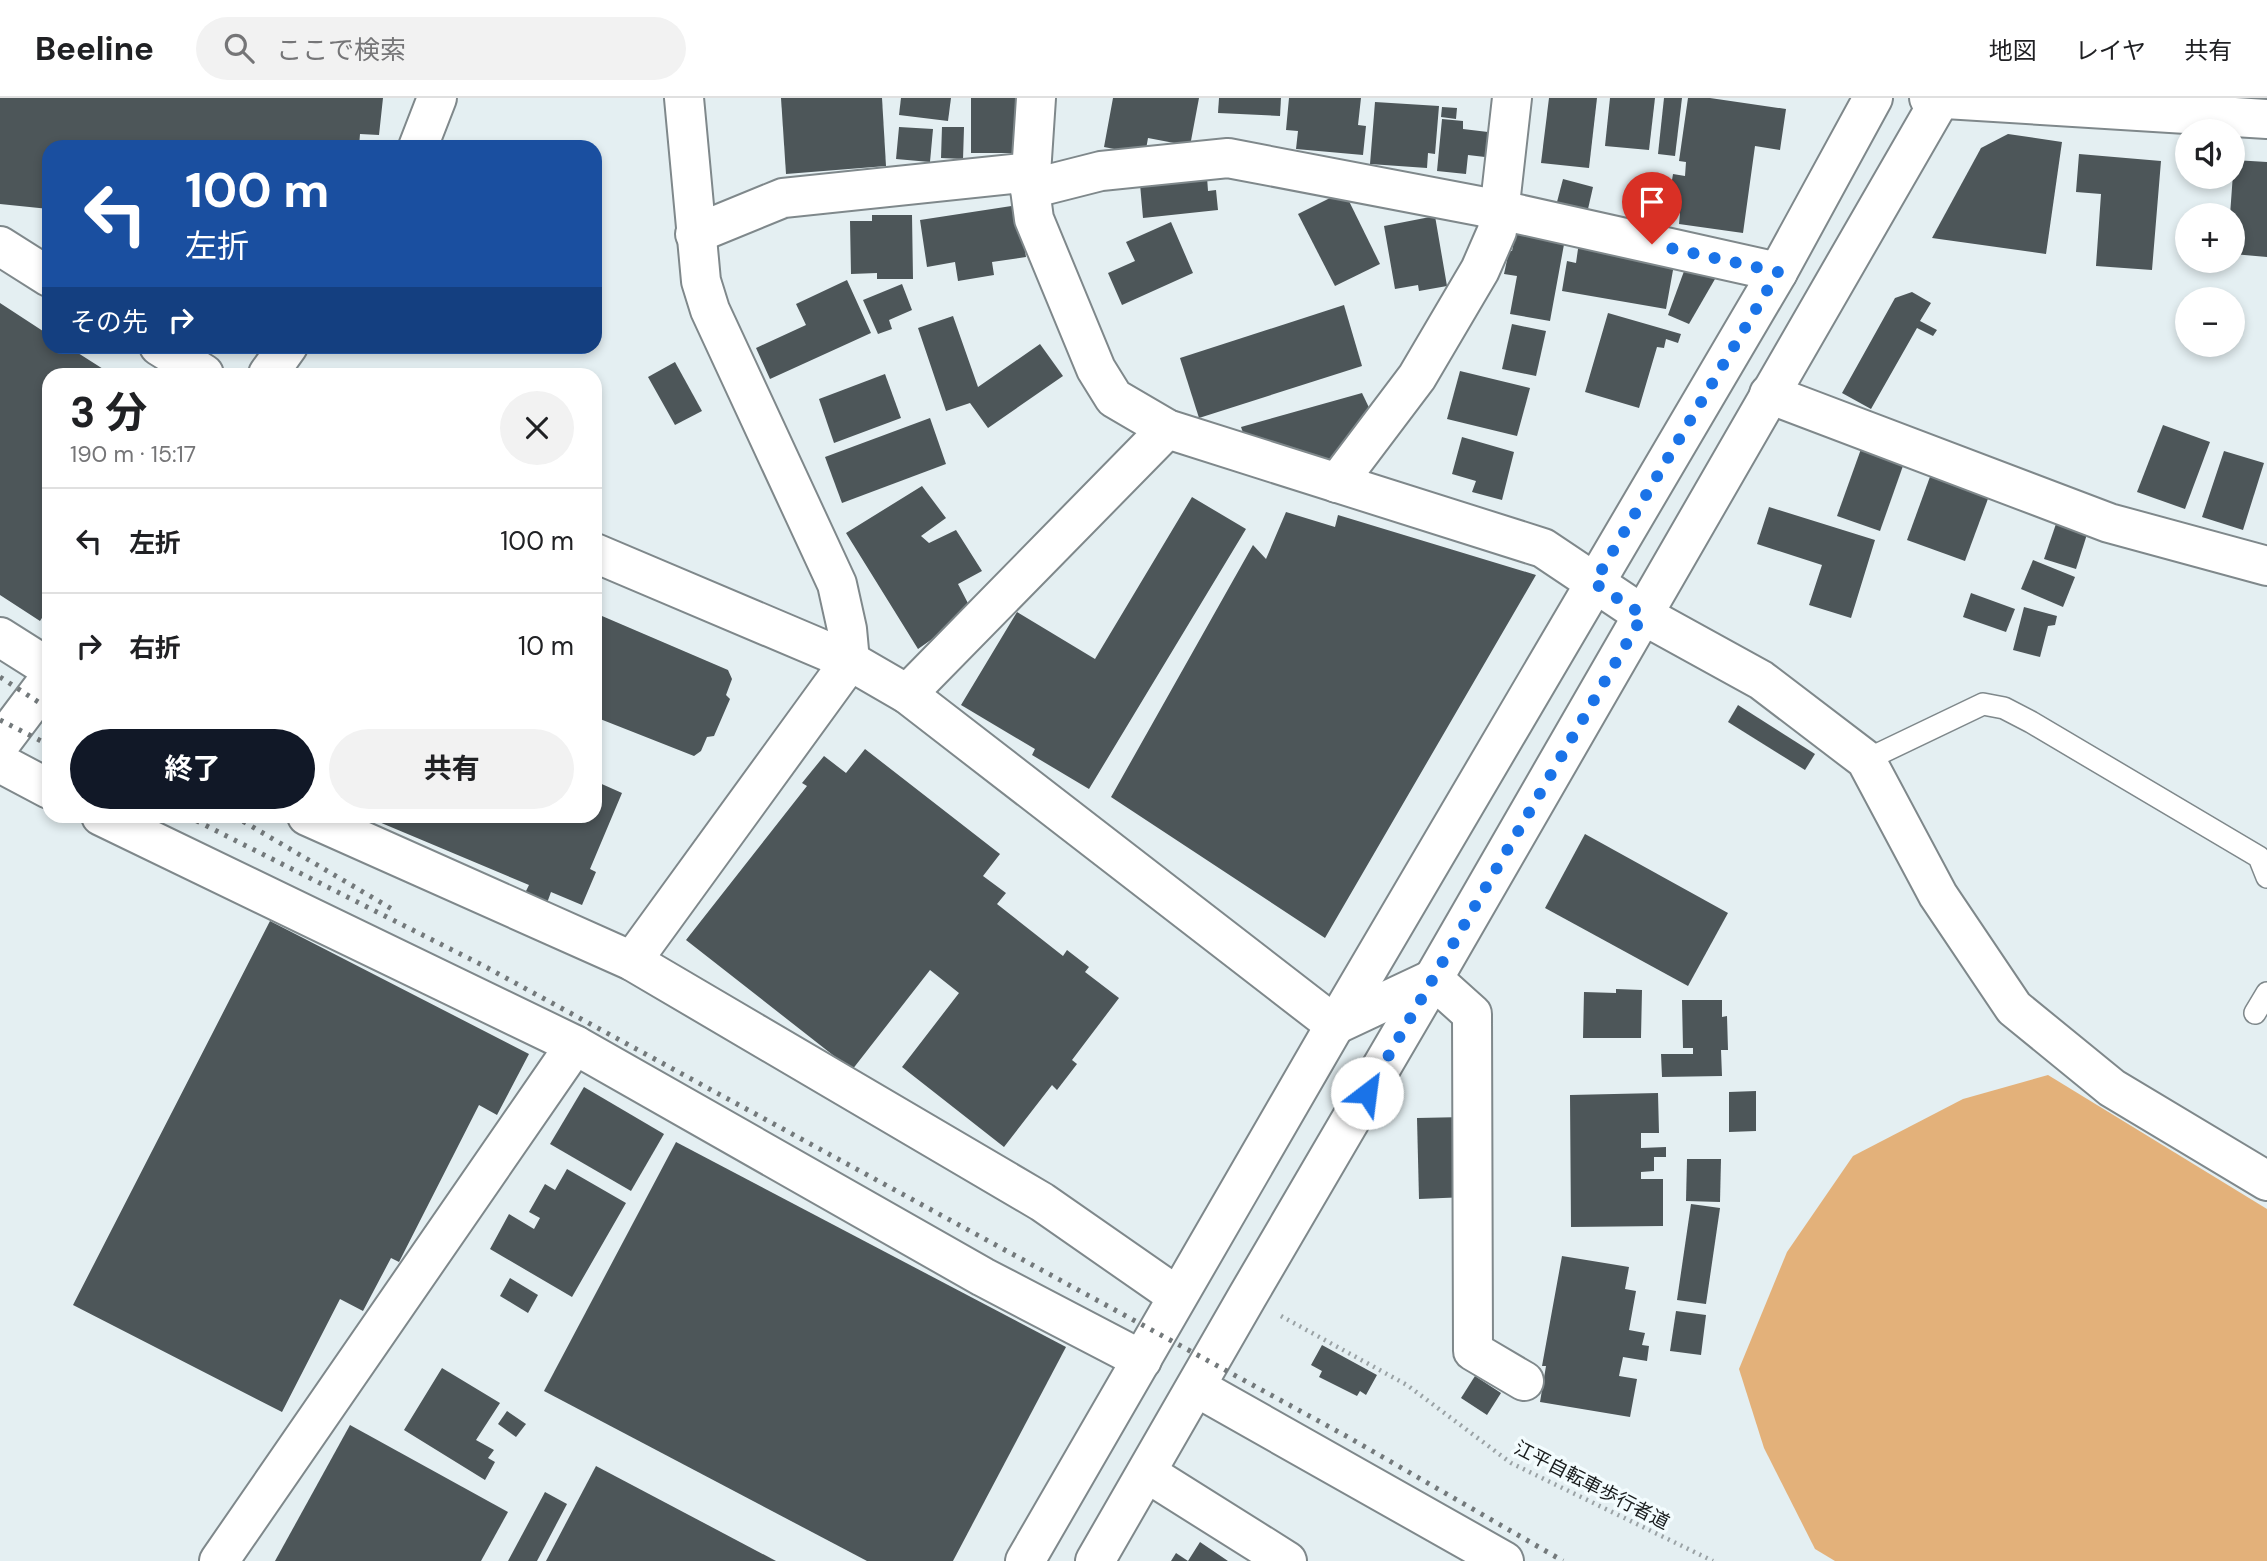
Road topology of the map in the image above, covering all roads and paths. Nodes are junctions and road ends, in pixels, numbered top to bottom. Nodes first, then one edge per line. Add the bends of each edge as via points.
1 (437, 98) edge
2 (684, 98) edge
3 (1036, 98) edge
4 (1512, 98) edge
5 (1873, 98) edge
6 (1937, 99) edge
7 (2267, 119) edge
8 (421, 140) edge
9 (1031, 180) junction
10 (1500, 211) junction
11 (695, 234) junction
12 (0, 246) edge
13 (1778, 272) junction
14 (42, 273) edge
15 (172, 354) edge
16 (194, 368) edge
17 (1769, 394) junction
18 (1167, 429) junction
19 (1338, 483) junction
20 (602, 556) edge
21 (2267, 566) edge
22 (1594, 583) junction
23 (1643, 615) junction
24 (0, 637) edge
25 (850, 661) junction
26 (42, 664) edge
27 (42, 687) edge
28 (907, 694) junction
29 (0, 744) edge
30 (1866, 760) junction
31 (0, 763) edge
32 (42, 785) edge
33 (115, 823) edge
34 (323, 823) edge
35 (2263, 855) edge
36 (2267, 877) edge
37 (632, 961) junction
38 (1433, 979) junction
39 (2267, 993) edge
40 (2255, 1013) dead end
41 (1335, 1025) junction
42 (575, 1045) junction
43 (2267, 1181) edge
44 (1177, 1296) junction
45 (1247, 1297) junction
46 (1142, 1360) junction
47 (1524, 1381) dead end
48 (1196, 1387) junction
49 (1147, 1474) junction
50 (219, 1561) edge
51 (1025, 1561) edge
52 (1095, 1561) edge
53 (1287, 1561) edge
54 (1504, 1561) edge
55 (1713, 1561) edge

1 - 8 street
2 - 11 street
3 - 9 street
4 - 10 street
5 - 13 street
6 - 7 street
6 - 17 street
9 - 10 street via 1228,158
9 - 11 street via 783,198
9 - 18 street via 1034,219 1096,369 1114,398
10 - 13 street
10 - 19 street via 1497,231 1480,270 1417,377
11 - 25 street via 710,310 837,584
12 - 14 street
13 - 22 street
15 - 16 street
17 - 21 street via 2109,523
17 - 23 street
18 - 19 street
18 - 28 street
19 - 22 street via 1543,548
20 - 25 street
22 - 23 street
22 - 41 street
23 - 30 street via 1761,680
23 - 38 street
24 - 26 street
25 - 28 street
25 - 37 street
27 - 29 street
28 - 41 street
30 - 35 lane via 1983,704 2004,708
30 - 43 street via 1938,895 2014,1007 2112,1088
31 - 32 street
33 - 42 street
34 - 37 street
35 - 36 lane
37 - 44 street via 1042,1202
38 - 41 street
38 - 45 street
38 - 47 street via 1472,1014 1473,1351
39 - 40 lane
41 - 44 street
42 - 46 street via 983,1277
42 - 50 street
44 - 46 street
45 - 48 street
45 - 55 path, 江平自転車歩行者道 via 1407,1385 1511,1463
46 - 51 street
48 - 49 street
48 - 54 street
49 - 52 street
49 - 53 street

